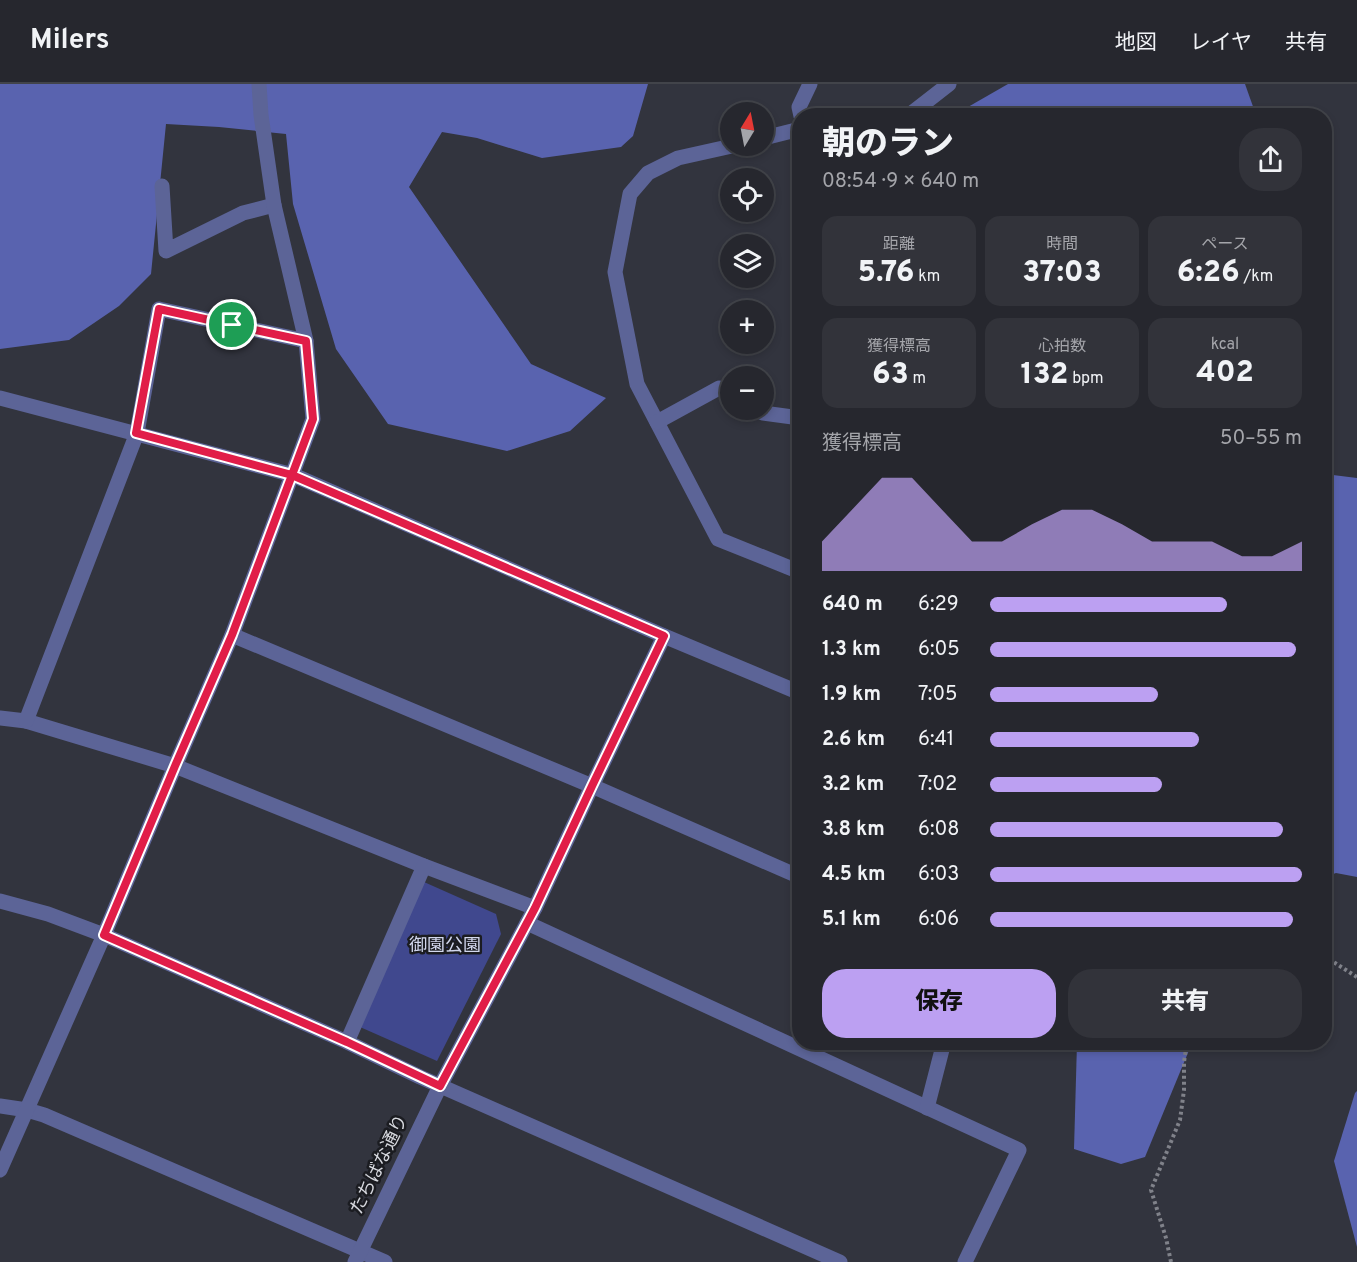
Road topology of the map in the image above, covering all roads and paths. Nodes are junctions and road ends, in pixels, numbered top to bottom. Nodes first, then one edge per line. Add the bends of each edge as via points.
1 (259, 84) edge
2 (810, 84) edge
3 (949, 84) edge
4 (799, 108) edge
5 (918, 108) edge
6 (792, 131) edge
7 (774, 136) edge
8 (720, 149) edge
9 (162, 186) dead end
10 (274, 205) junction
11 (306, 341) junction
12 (720, 389) edge
13 (0, 398) edge
14 (774, 414) edge
15 (792, 417) edge
16 (657, 422) junction
17 (136, 433) junction
18 (292, 475) junction
19 (792, 569) edge
20 (232, 635) junction
21 (664, 636) junction
22 (792, 690) edge
23 (0, 718) edge
24 (26, 721) junction
25 (175, 766) junction
26 (592, 786) junction
27 (424, 866) junction
28 (792, 874) edge
29 (0, 901) edge
30 (535, 908) junction
31 (527, 923) junction
32 (104, 935) junction
33 (1332, 961) edge
34 (1357, 977) edge
35 (347, 1042) junction
36 (792, 1046) edge
37 (802, 1050) edge
38 (942, 1050) edge
39 (1186, 1050) edge
40 (440, 1086) junction
41 (0, 1106) edge
42 (927, 1108) junction
43 (27, 1110) junction
44 (0, 1170) edge
45 (357, 1257) edge
46 (385, 1262) edge
47 (840, 1262) edge
48 (965, 1262) edge
49 (1171, 1262) edge

1 - 10 street
2 - 4 street
3 - 5 street
6 - 7 street
8 - 16 street via 678,158 648,173 630,194 615,272 637,384
9 - 10 street via 166,251 243,213
10 - 11 street
11 - 17 street via 159,309
11 - 18 street via 313,419
12 - 16 street
13 - 17 street
14 - 15 street
16 - 19 street via 718,539
17 - 18 street
17 - 24 street
18 - 20 street
18 - 21 street
20 - 25 street
20 - 26 street
21 - 22 street
21 - 26 street, たちばな通り
23 - 24 street
24 - 25 street
25 - 27 street
25 - 32 street
26 - 28 street
26 - 30 street, たちばな通り
27 - 30 street
27 - 35 street
29 - 32 street
30 - 31 street, たちばな通り
31 - 36 street
31 - 40 street, たちばな通り
32 - 35 street
32 - 43 street
33 - 34 path
35 - 40 street
37 - 42 street
38 - 42 street
39 - 49 path via 1180,1120 1151,1190
40 - 45 street, たちばな通り
40 - 47 street
41 - 43 street
42 - 48 street via 1019,1150
43 - 44 street
43 - 45 street
45 - 46 street

